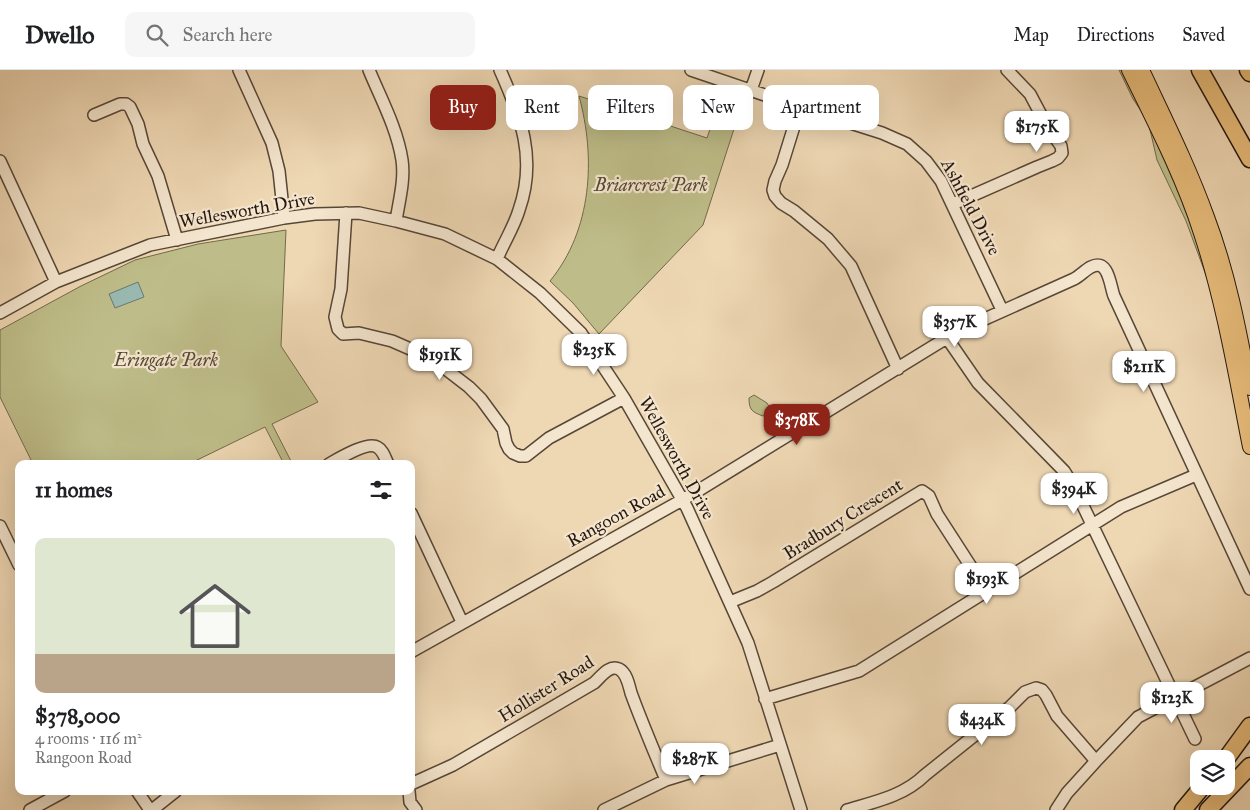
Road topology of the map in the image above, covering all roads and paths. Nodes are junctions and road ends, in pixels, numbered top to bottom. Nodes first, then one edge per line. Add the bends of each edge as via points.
1 (239, 70) edge
2 (369, 70) edge
3 (500, 70) edge
4 (691, 70) edge
5 (758, 70) edge
6 (1007, 70) edge
7 (1129, 70) edge
8 (1142, 70) edge
9 (1200, 70) edge
10 (1212, 70) edge
11 (736, 85) edge
12 (753, 85) edge
13 (94, 115) dead end
14 (793, 130) edge
15 (872, 130) edge
16 (1250, 159) edge
17 (0, 161) edge
18 (953, 204) junction
19 (346, 213) junction
20 (284, 218) junction
21 (396, 221) junction
22 (177, 240) junction
23 (497, 259) junction
24 (56, 282) junction
25 (1002, 310) junction
26 (0, 313) edge
27 (947, 338) junction
28 (898, 369) junction
29 (1250, 388) edge
30 (624, 398) junction
31 (1250, 448) edge
32 (337, 460) edge
33 (386, 460) edge
34 (1196, 475) junction
35 (682, 500) junction
36 (415, 522) edge
37 (1093, 525) junction
38 (0, 526) edge
39 (15, 557) edge
40 (1250, 589) edge
41 (986, 590) junction
42 (730, 602) junction
43 (462, 622) junction
44 (415, 650) edge
45 (1250, 658) edge
46 (1174, 697) junction
47 (766, 699) junction
48 (1250, 726) edge
49 (1194, 739) dead end
50 (780, 745) junction
51 (1233, 750) edge
52 (1096, 761) junction
53 (1250, 766) edge
54 (666, 780) junction
55 (415, 782) edge
56 (58, 795) edge
57 (140, 795) edge
58 (171, 795) edge
59 (409, 795) edge
60 (1196, 795) edge
61 (30, 810) edge
62 (151, 810) edge
63 (416, 810) edge
64 (604, 810) edge
65 (801, 810) edge
66 (847, 810) edge
67 (1056, 810) edge
68 (1183, 810) edge
69 (1208, 810) edge

1 - 20 street via 272,142
2 - 21 street via 396,134 402,160
3 - 23 street via 517,108 527,151 525,192
4 - 11 street, Ashfield Drive
5 - 12 street
6 - 18 street via 1029,92 1062,153 1052,162
7 - 31 main road via 1200,231 1220,301
8 - 29 main road via 1211,226 1233,306
9 - 16 highway
10 - 16 highway
13 - 22 street via 120,104 130,107 158,176
14 - 28 street via 775,180 775,196 828,239 851,266
15 - 18 street, Ashfield Drive via 907,144 933,169
17 - 24 street
18 - 25 street, Ashfield Drive
19 - 20 street, Wellesworth Drive
19 - 21 street, Wellesworth Drive
19 - 30 street via 341,289 335,317 338,329 343,334 380,337 407,347 455,376 493,413 513,453 526,456 549,438
20 - 22 street, Wellesworth Drive
21 - 23 street, Wellesworth Drive via 445,234
22 - 24 street, Wellesworth Drive via 150,245
23 - 30 street, Wellesworth Drive via 581,333
24 - 26 street, Wellesworth Drive
25 - 27 street, Rangoon Road
25 - 34 street, Rangoon Road via 1074,279 1089,268 1103,266
27 - 28 street, Rangoon Road
27 - 37 street via 978,383 1064,472
28 - 35 street, Rangoon Road
30 - 35 street, Wellesworth Drive
32 - 33 street via 375,445
34 - 37 street via 1121,507
34 - 40 street, Rangoon Road
35 - 42 street, Wellesworth Drive
35 - 43 street, Rangoon Road
36 - 43 street
37 - 41 street
37 - 46 street
38 - 39 street
41 - 42 street, Bradbury Crescent via 929,496 922,491 773,582
41 - 47 street via 859,670
42 - 47 street, Wellesworth Drive via 748,643
43 - 44 street, Rangoon Road
45 - 46 street
46 - 49 street
46 - 52 street via 1138,717
47 - 50 street, Wellesworth Drive
48 - 51 highway
50 - 54 street
50 - 65 street, Wellesworth Drive
52 - 66 street via 1057,716 1042,690 1036,688 1025,692 1010,708 916,783 882,800
52 - 67 street
53 - 69 highway
54 - 55 street, Hollister Road via 626,676 620,670 610,669 594,684 452,765
54 - 64 street
56 - 61 street
57 - 62 street
58 - 62 street
59 - 63 street
60 - 68 highway

